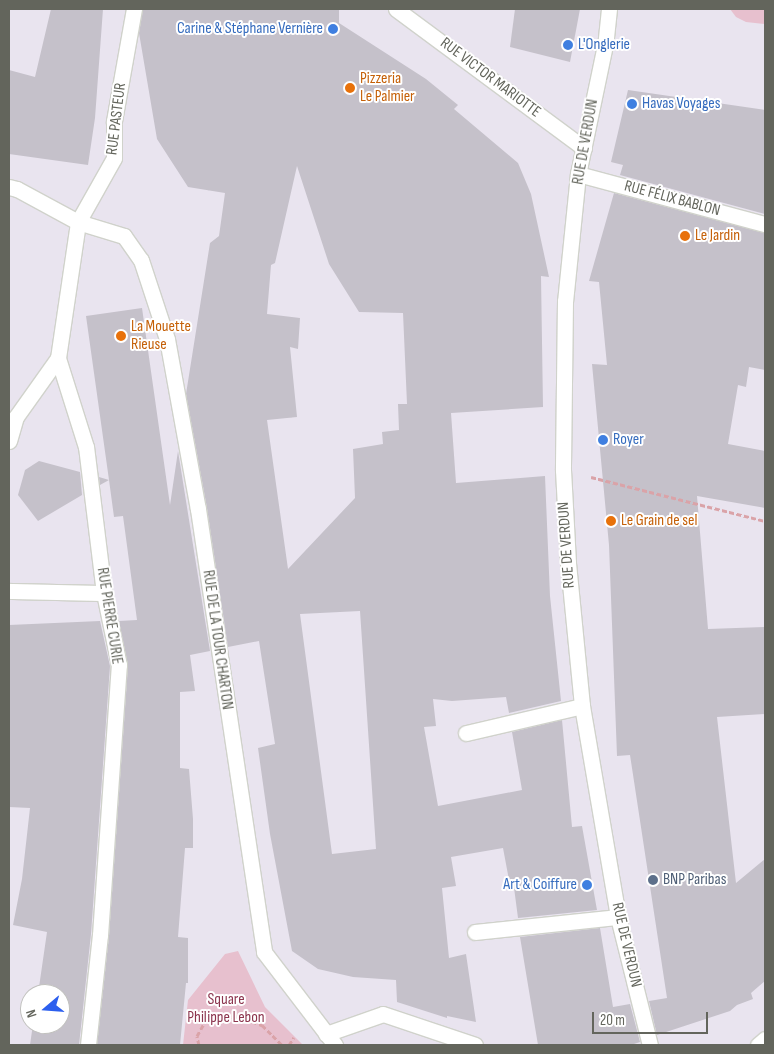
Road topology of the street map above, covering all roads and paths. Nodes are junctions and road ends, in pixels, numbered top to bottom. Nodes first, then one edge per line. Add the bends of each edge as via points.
1 (134, 9) edge
2 (396, 9) edge
3 (609, 9) edge
4 (584, 148) junction
5 (578, 174) junction
6 (9, 187) edge
7 (78, 222) junction
8 (765, 224) edge
9 (58, 358) junction
10 (9, 441) edge
11 (563, 470) junction
12 (765, 521) edge
13 (9, 591) edge
14 (104, 593) junction
15 (582, 706) junction
16 (466, 733) dead end
17 (618, 917) junction
18 (475, 932) dead end
19 (765, 1039) edge
20 (331, 1040) edge
21 (88, 1045) edge
22 (199, 1045) edge
23 (282, 1045) edge
24 (475, 1045) edge
25 (650, 1045) edge
26 (758, 1045) edge

1 - 7 street, RUE PASTEUR via 114,121 114,158
2 - 4 street, RUE VICTOR MARIOTTE
3 - 4 street, RUE DE VERDUN via 606,40
4 - 5 street, RUE DE VERDUN
5 - 8 street, RUE FÉLIX BABLON
5 - 11 street, RUE DE VERDUN via 565,301
6 - 7 street
7 - 9 street, RUE PIERRE CURIE
7 - 20 street, RUE DE LA TOUR CHARTON via 124,236 142,260 167,339 198,510 264,952
9 - 10 street via 16,417
9 - 14 street, RUE PIERRE CURIE via 86,447
11 - 12 path
11 - 15 street, RUE DE VERDUN
13 - 14 street
14 - 21 street, RUE PIERRE CURIE via 119,665 100,935
15 - 16 street
15 - 17 street, RUE DE VERDUN
17 - 18 street
17 - 25 street, RUE DE VERDUN
19 - 26 street
20 - 24 street, RUE DE LA TOUR CHARTON via 383,1014
22 - 23 path via 197,1036 206,1020 238,1016 262,1025

